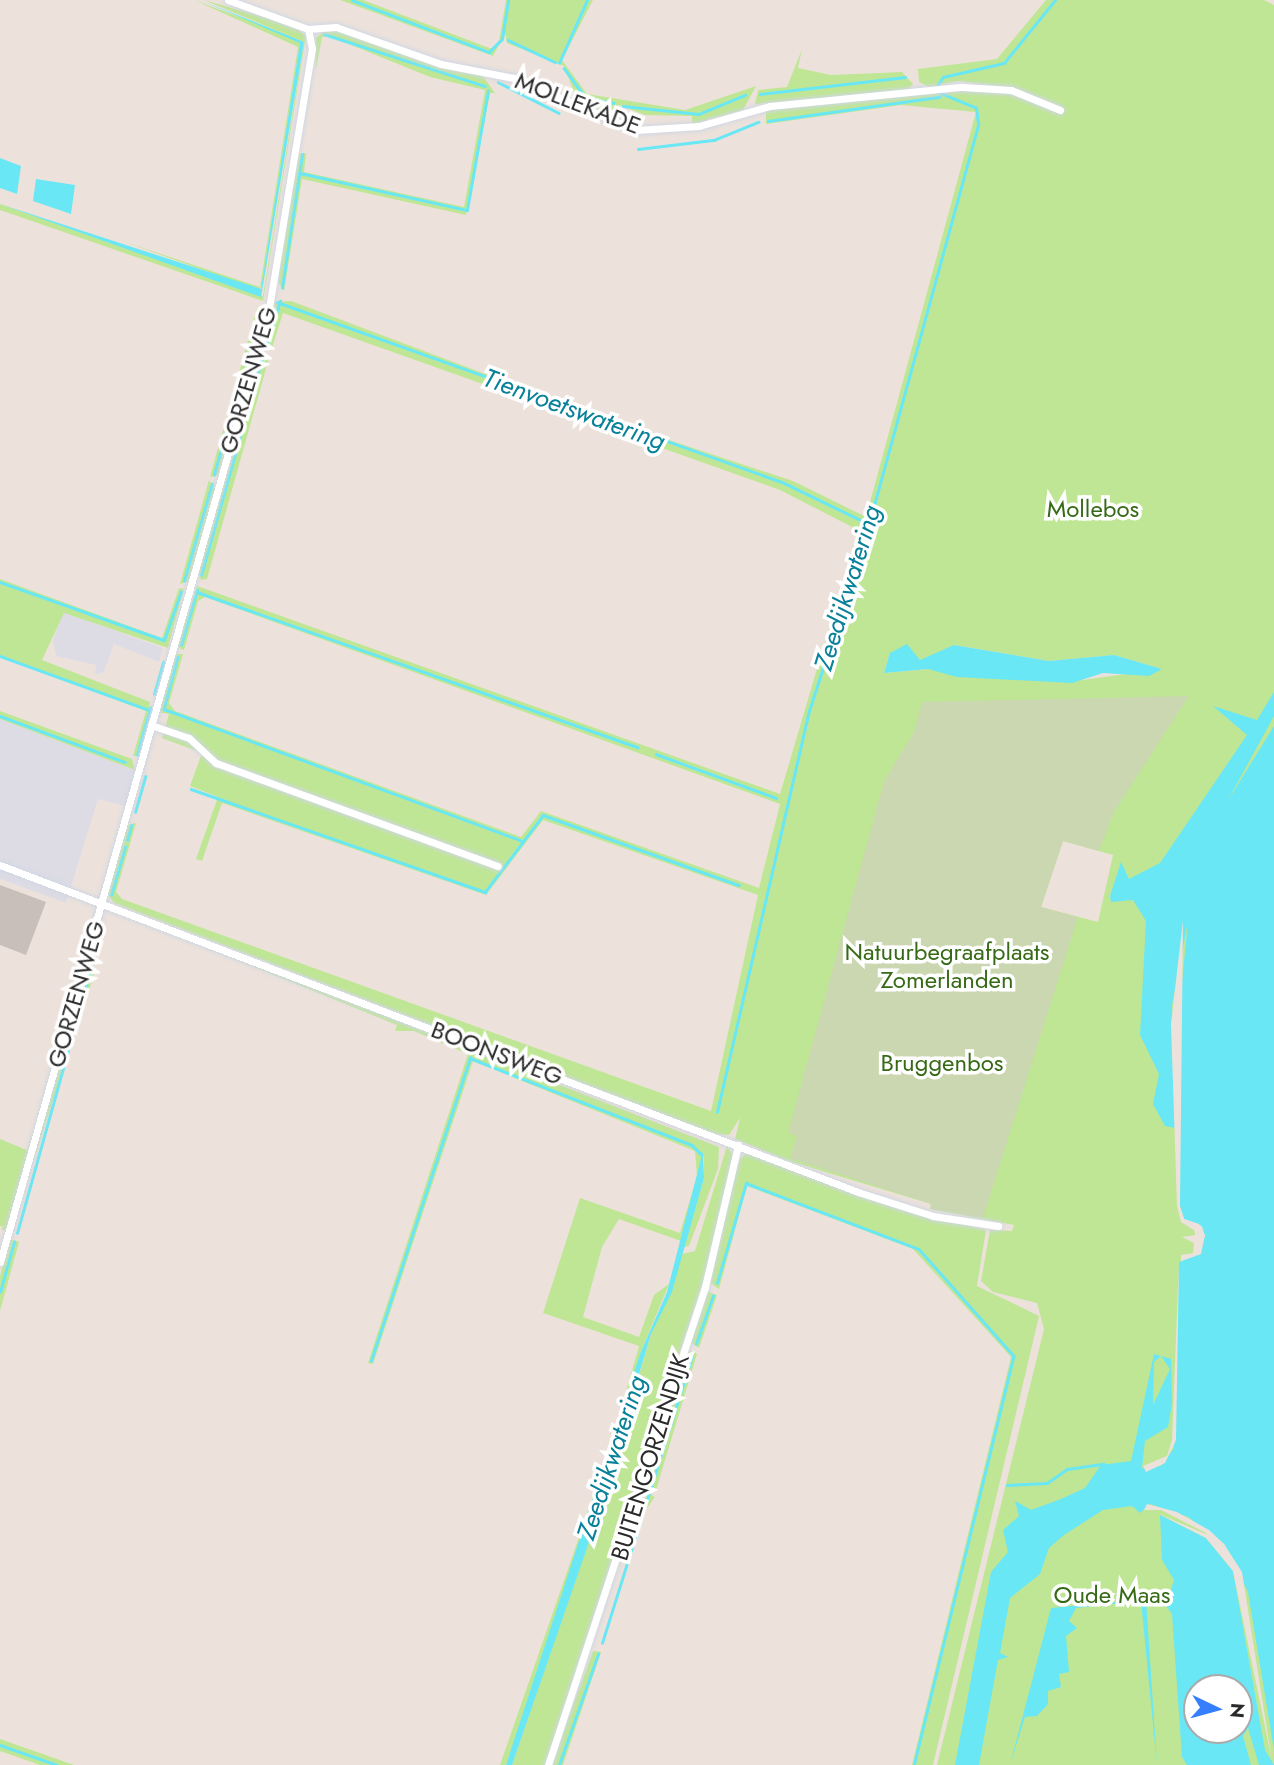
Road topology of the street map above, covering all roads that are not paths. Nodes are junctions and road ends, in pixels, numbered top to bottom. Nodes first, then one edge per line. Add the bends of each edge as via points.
1 (228, 0) edge
2 (307, 29) junction
3 (1060, 110) dead end
4 (151, 725) junction
5 (0, 865) edge
6 (498, 866) dead end
7 (102, 902) junction
8 (738, 1145) junction
9 (998, 1226) dead end
10 (0, 1262) edge
11 (548, 1765) edge

1 - 2 street, MOLLEKADE
2 - 3 street, MOLLEKADE via 336,27 441,64 514,78 636,130 699,126 770,106 962,87 1011,90
2 - 4 street, GORZENWEG via 312,49 272,292
4 - 6 street via 189,738 216,763
4 - 7 street, GORZENWEG
5 - 7 street, BOONSWEG
7 - 8 street, BOONSWEG
7 - 10 street, GORZENWEG
8 - 9 street, BOONSWEG via 907,1209
8 - 11 street, BUITENGORZENDIJK via 705,1287

